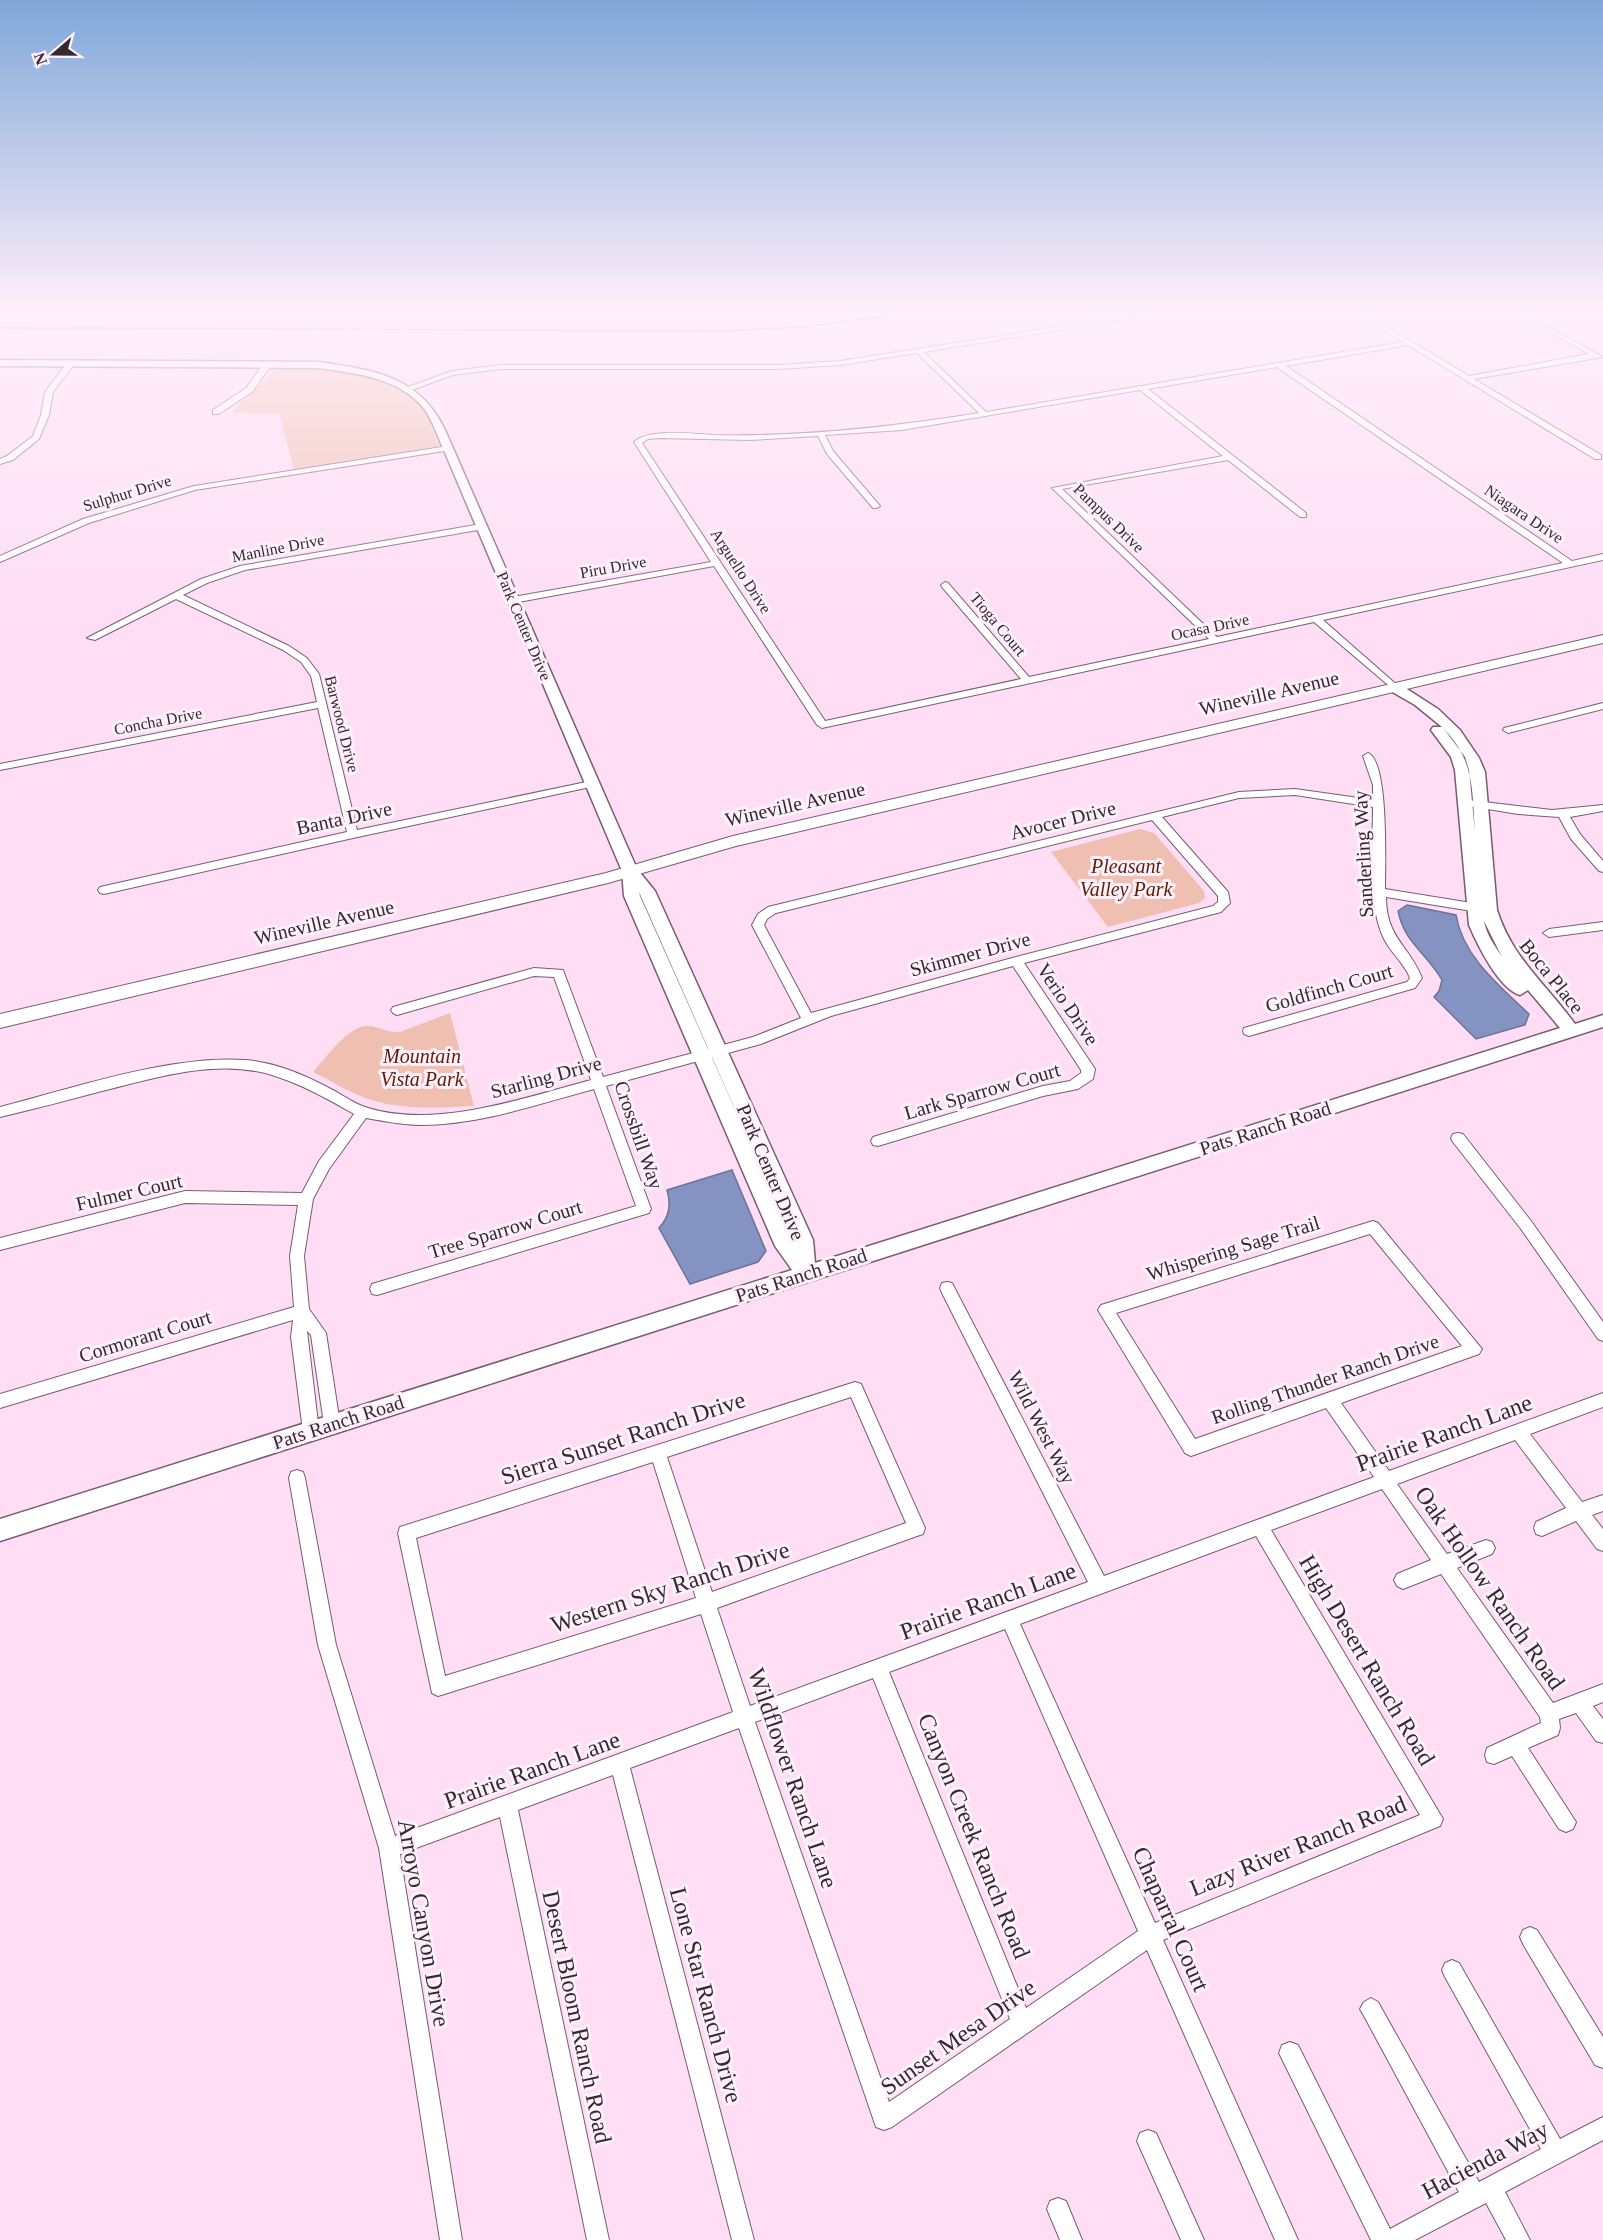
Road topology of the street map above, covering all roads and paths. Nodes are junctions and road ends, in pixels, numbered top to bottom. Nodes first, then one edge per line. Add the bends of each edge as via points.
1 (45, 414) edge
2 (432, 414) edge
3 (984, 414) edge
4 (1175, 414) edge
5 (1351, 414) edge
6 (1527, 414) edge
7 (820, 433) junction
8 (448, 448) junction
9 (1229, 457) junction
10 (1598, 457) dead end
11 (0, 462) edge
12 (876, 506) dead end
13 (1303, 515) dead end
14 (481, 527) junction
15 (1603, 557) edge
16 (0, 560) edge
17 (718, 563) junction
18 (1571, 564) junction
19 (945, 585) dead end
20 (176, 595) junction
21 (513, 600) junction
22 (1316, 620) junction
23 (92, 638) dead end
24 (1603, 639) edge
25 (1216, 641) junction
26 (1028, 682) junction
27 (1394, 687) junction
28 (323, 704) junction
29 (1603, 706) edge
30 (822, 725) joint
31 (1508, 730) dead end
32 (1368, 756) dead end
33 (0, 767) edge
34 (591, 784) junction
35 (1378, 804) junction
36 (1473, 804) junction
37 (1603, 808) edge
38 (1563, 814) junction
39 (1154, 815) junction
40 (353, 834) junction
41 (1603, 868) edge
42 (630, 871) junction
43 (104, 890) dead end
44 (1380, 892) junction
45 (1481, 909) junction
46 (1603, 926) edge
47 (1549, 933) dead end
48 (1016, 962) junction
49 (1416, 978) joint
50 (397, 1010) dead end
51 (808, 1019) junction
52 (0, 1021) edge
53 (1603, 1021) edge
54 (1249, 1031) dead end
55 (1571, 1031) junction
56 (710, 1053) junction
57 (1088, 1068) joint
58 (600, 1083) junction
59 (0, 1112) edge
60 (363, 1112) junction
61 (1458, 1138) dead end
62 (878, 1141) dead end
63 (306, 1199) junction
64 (644, 1209) joint
65 (0, 1244) edge
66 (806, 1273) junction
67 (947, 1288) dead end
68 (377, 1289) dead end
69 (302, 1311) junction
70 (1603, 1334) edge
71 (1474, 1349) joint
72 (1603, 1400) edge
73 (0, 1401) edge
74 (1330, 1401) junction
75 (332, 1424) junction
76 (311, 1431) junction
77 (1518, 1431) junction
78 (1191, 1449) joint
79 (658, 1453) junction
80 (297, 1478) dead end
81 (1385, 1480) junction
82 (1603, 1503) edge
83 (1578, 1511) junction
84 (1260, 1527) junction
85 (917, 1528) joint
86 (1542, 1528) dead end
87 (0, 1530) edge
88 (1603, 1542) edge
89 (1486, 1548) dead end
90 (1443, 1563) junction
91 (1403, 1580) dead end
92 (1100, 1586) junction
93 (707, 1603) junction
94 (1009, 1620) junction
95 (878, 1668) junction
96 (438, 1687) joint
97 (1603, 1693) edge
98 (1579, 1702) junction
99 (1549, 1714) junction
100 (744, 1717) junction
101 (1603, 1734) edge
102 (1515, 1745) junction
103 (1494, 1755) dead end
104 (619, 1763) junction
105 (507, 1804) junction
106 (1433, 1819) joint
107 (1566, 1822) dead end
108 (390, 1848) junction
109 (1150, 1935) junction
110 (1530, 1937) dead end
111 (1452, 1970) dead end
112 (1371, 2009) dead end
113 (1022, 2024) junction
114 (1290, 2053) dead end
115 (1603, 2057) edge
116 (884, 2119) joint
117 (1603, 2128) edge
118 (1148, 2141) dead end
119 (1556, 2153) junction
120 (1482, 2192) junction
121 (1058, 2208) dead end
122 (451, 2240) edge
123 (598, 2240) edge
124 (743, 2240) edge
125 (1071, 2240) edge
126 (1193, 2240) edge
127 (1287, 2240) edge
128 (1383, 2240) edge
129 (1392, 2240) edge
130 (1519, 2240) edge

1 - 11 street via 36,437
2 - 8 street, Park Center Drive
3 - 7 street via 902,428
4 - 9 street
5 - 18 street, Niagara Drive
6 - 10 street
7 - 12 street via 830,452
7 - 17 street, Arguello Drive via 750,438 646,437 638,442
8 - 14 street, Park Center Drive
8 - 16 street, Sulphur Drive via 194,488 86,521
9 - 13 street
9 - 25 street, Pampus Drive via 1056,488
14 - 20 street, Manline Drive via 253,566 204,581
14 - 21 street, Park Center Drive
15 - 18 street, Ocasa Drive
17 - 21 street, Piru Drive
17 - 30 street, Arguello Drive
18 - 22 street, Ocasa Drive
19 - 26 street, Tioga Court
20 - 23 street, Manline Drive
20 - 28 street, Barwood Drive via 304,660 316,676
21 - 34 street, Park Center Drive
22 - 25 street, Ocasa Drive
22 - 27 street, Boca Place
24 - 27 main road, Wineville Avenue
25 - 26 street, Ocasa Drive
26 - 30 street, Ocasa Drive
27 - 36 street, Boca Place via 1449,743
27 - 42 main road, Wineville Avenue via 733,841
28 - 33 street, Concha Drive
28 - 40 street, Barwood Drive
29 - 31 street
32 - 35 street, Sanderling Way via 1378,785
34 - 40 street, Banta Drive
34 - 42 street, Park Center Drive
35 - 39 street, Avocer Drive via 1295,792 1266,792
35 - 44 street, Sanderling Way
36 - 38 street
36 - 45 street, Boca Place
37 - 38 street
38 - 41 street via 1575,836
39 - 48 street, Skimmer Drive via 1224,895 1224,903 1217,909
39 - 51 street, Avocer Drive via 772,910 758,925
40 - 43 street, Banta Drive
42 - 52 main road, Wineville Avenue
42 - 56 street, Park Center Drive via 647,891
44 - 45 street
44 - 49 street, Sanderling Way via 1380,913 1386,929
45 - 55 street, Boca Place via 1477,925 1500,968 1543,1011
46 - 47 street
48 - 51 street, Skimmer Drive
48 - 57 street, Verio Drive
49 - 54 street, Goldfinch Court via 1411,985
50 - 58 street, Crossbill Way via 534,972 559,973
51 - 56 street, Skimmer Drive via 770,1036
53 - 55 street, Pats Ranch Road
55 - 66 street, Pats Ranch Road
56 - 58 street, Starling Drive
56 - 66 street, Park Center Drive via 803,1240
57 - 62 street, Lark Sparrow Court via 1088,1075 1073,1085
58 - 60 street, Starling Drive via 452,1118 422,1120
58 - 64 street, Crossbill Way
59 - 60 street, Starling Drive via 131,1079 216,1064 273,1070 313,1085
60 - 63 street via 324,1165
61 - 70 street
63 - 65 street, Fulmer Court via 185,1197
63 - 69 street via 297,1256
64 - 68 street, Tree Sparrow Court
66 - 75 street, Pats Ranch Road
67 - 92 street, Wild West Way
69 - 73 street, Cormorant Court
69 - 75 street via 318,1333
69 - 76 street via 299,1337
71 - 74 street, Rolling Thunder Ranch Drive
71 - 78 street, Whispering Sage Trail via 1373,1227 1106,1310
72 - 77 street, Prairie Ranch Lane
74 - 78 street, Rolling Thunder Ranch Drive
74 - 81 street, Oak Hollow Ranch Road
75 - 76 street, Pats Ranch Road
76 - 87 street, Pats Ranch Road
77 - 81 street, Prairie Ranch Lane
77 - 83 street
79 - 85 street, Sierra Sunset Ranch Drive via 855,1389
79 - 93 street, Wildflower Ranch Lane
79 - 96 street, Sierra Sunset Ranch Drive via 406,1533
80 - 108 street, Arroyo Canyon Drive via 327,1645
81 - 84 street, Prairie Ranch Lane
81 - 90 street, Oak Hollow Ranch Road
82 - 83 street
83 - 86 street
83 - 88 street
84 - 92 street, Prairie Ranch Lane
84 - 106 street, High Desert Ranch Road
85 - 93 street, Western Sky Ranch Drive
89 - 90 street
90 - 91 street
90 - 99 street, Oak Hollow Ranch Road
92 - 94 street, Prairie Ranch Lane
93 - 96 street, Western Sky Ranch Drive
93 - 100 street, Wildflower Ranch Lane
94 - 95 street, Prairie Ranch Lane
94 - 109 street, Chaparral Court
95 - 100 street, Prairie Ranch Lane
95 - 113 street, Canyon Creek Ranch Road
97 - 98 street
98 - 99 street
98 - 101 street
99 - 102 street via 1551,1728
100 - 104 street, Prairie Ranch Lane
100 - 116 street, Wildflower Ranch Lane
102 - 103 street
102 - 107 street
104 - 105 street, Prairie Ranch Lane
104 - 124 street, Lone Star Ranch Drive
105 - 108 street, Prairie Ranch Lane
105 - 123 street, Desert Bloom Ranch Road
106 - 109 street, Lazy River Ranch Road
108 - 122 street, Arroyo Canyon Drive
109 - 113 street, Sunset Mesa Drive
109 - 127 street, Chaparral Court
110 - 115 street
111 - 119 street
112 - 120 street
113 - 116 street, Sunset Mesa Drive
114 - 128 street
117 - 119 street, Hacienda Way
118 - 126 street
119 - 120 street, Hacienda Way
120 - 129 street, Hacienda Way
120 - 130 street
121 - 125 street

